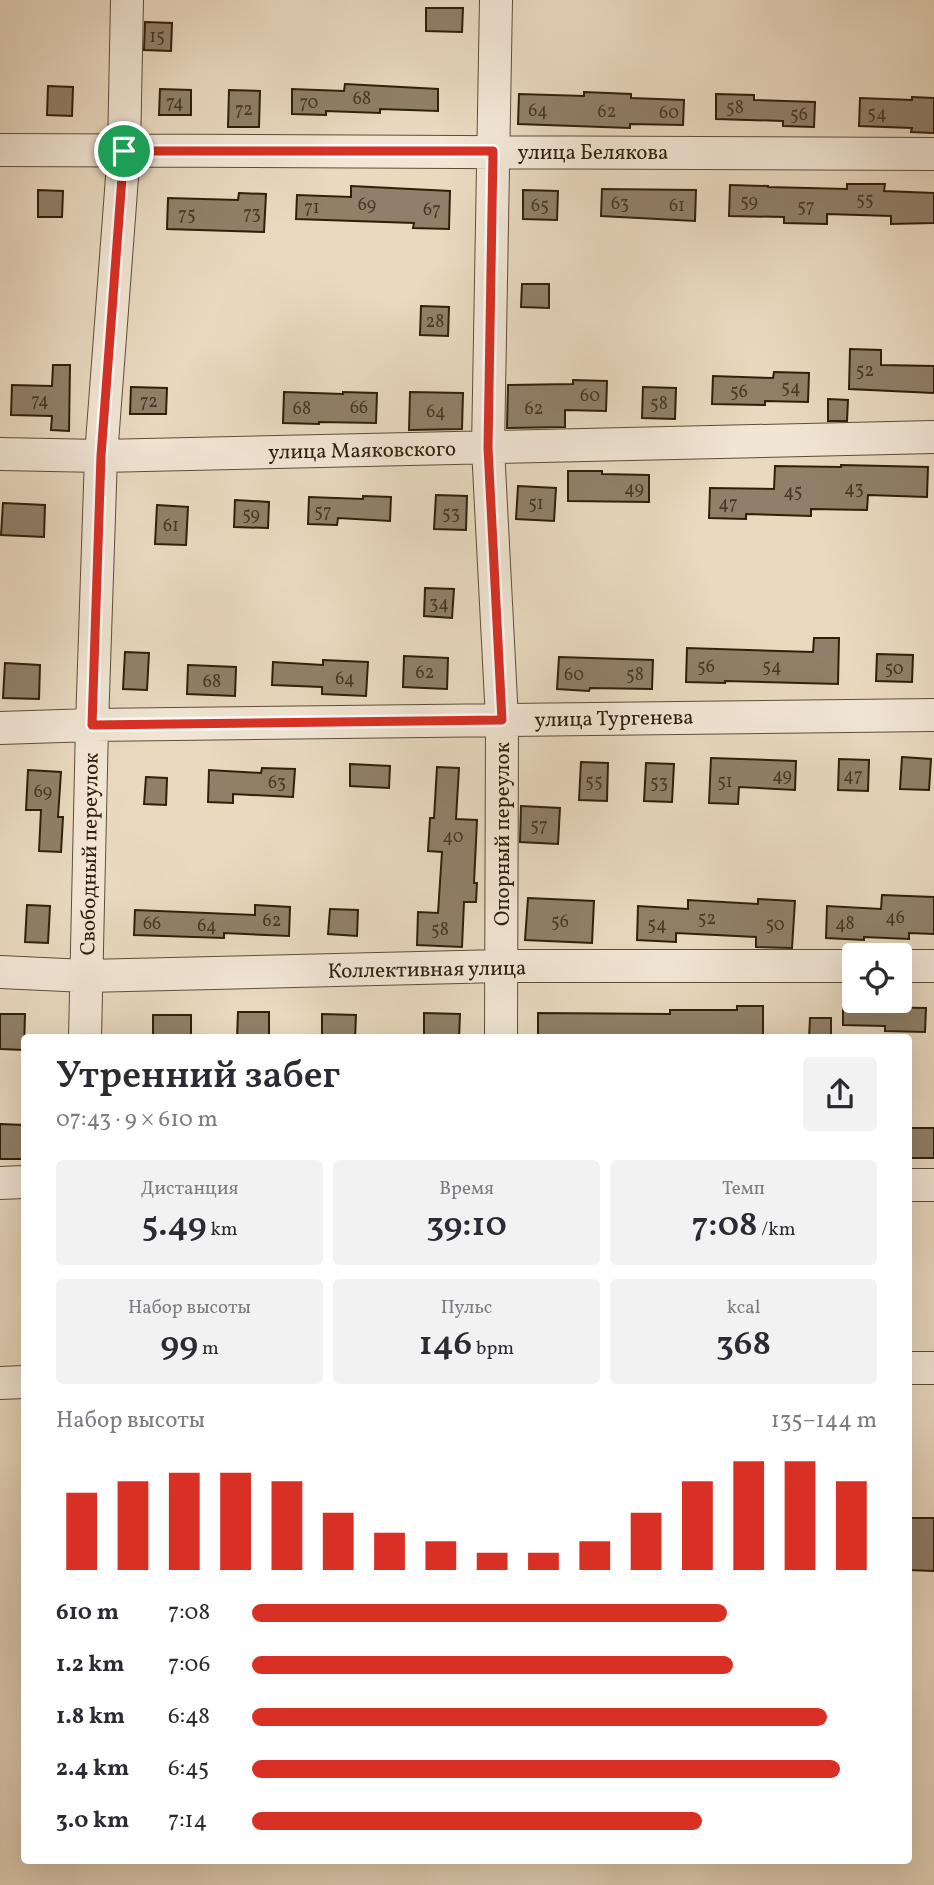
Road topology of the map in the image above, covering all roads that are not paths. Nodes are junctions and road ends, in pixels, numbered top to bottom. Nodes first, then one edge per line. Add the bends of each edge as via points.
1 (127, 0) edge
2 (496, 0) edge
3 (0, 150) edge
4 (124, 151) junction
5 (493, 151) junction
6 (934, 154) edge
7 (934, 437) edge
8 (488, 448) junction
9 (0, 454) edge
10 (101, 456) junction
11 (934, 715) edge
12 (502, 720) junction
13 (92, 725) junction
14 (0, 728) edge
15 (500, 966) junction
16 (842, 966) edge
17 (912, 966) edge
18 (934, 966) edge
19 (0, 972) edge
20 (86, 976) junction
21 (85, 1034) edge
22 (501, 1034) edge
23 (21, 1182) edge
24 (0, 1183) edge
25 (912, 1185) edge
26 (934, 1185) edge
27 (912, 1368) edge
28 (934, 1368) edge
29 (21, 1382) edge
30 (0, 1383) edge

1 - 4 street, Свободный переулок
2 - 5 street, Опорный переулок
3 - 4 street, улица Белякова
4 - 5 street, улица Белякова
4 - 10 street, Свободный переулок
5 - 6 street, улица Белякова
5 - 8 street, Опорный переулок
7 - 8 street, улица Маяковского
8 - 10 street, улица Маяковского
8 - 12 street, Опорный переулок
9 - 10 street, улица Маяковского
10 - 13 street, Свободный переулок
11 - 12 street, улица Тургенева
12 - 13 street, улица Тургенева
12 - 15 street, Опорный переулок
13 - 14 street, улица Тургенева
13 - 20 street, Свободный переулок
15 - 16 street, Коллективная улица
15 - 20 street, Коллективная улица
15 - 22 street, Опорный переулок
17 - 18 street
19 - 20 street, Коллективная улица
20 - 21 street, Свободный переулок
23 - 24 street
25 - 26 street
27 - 28 street
29 - 30 street

